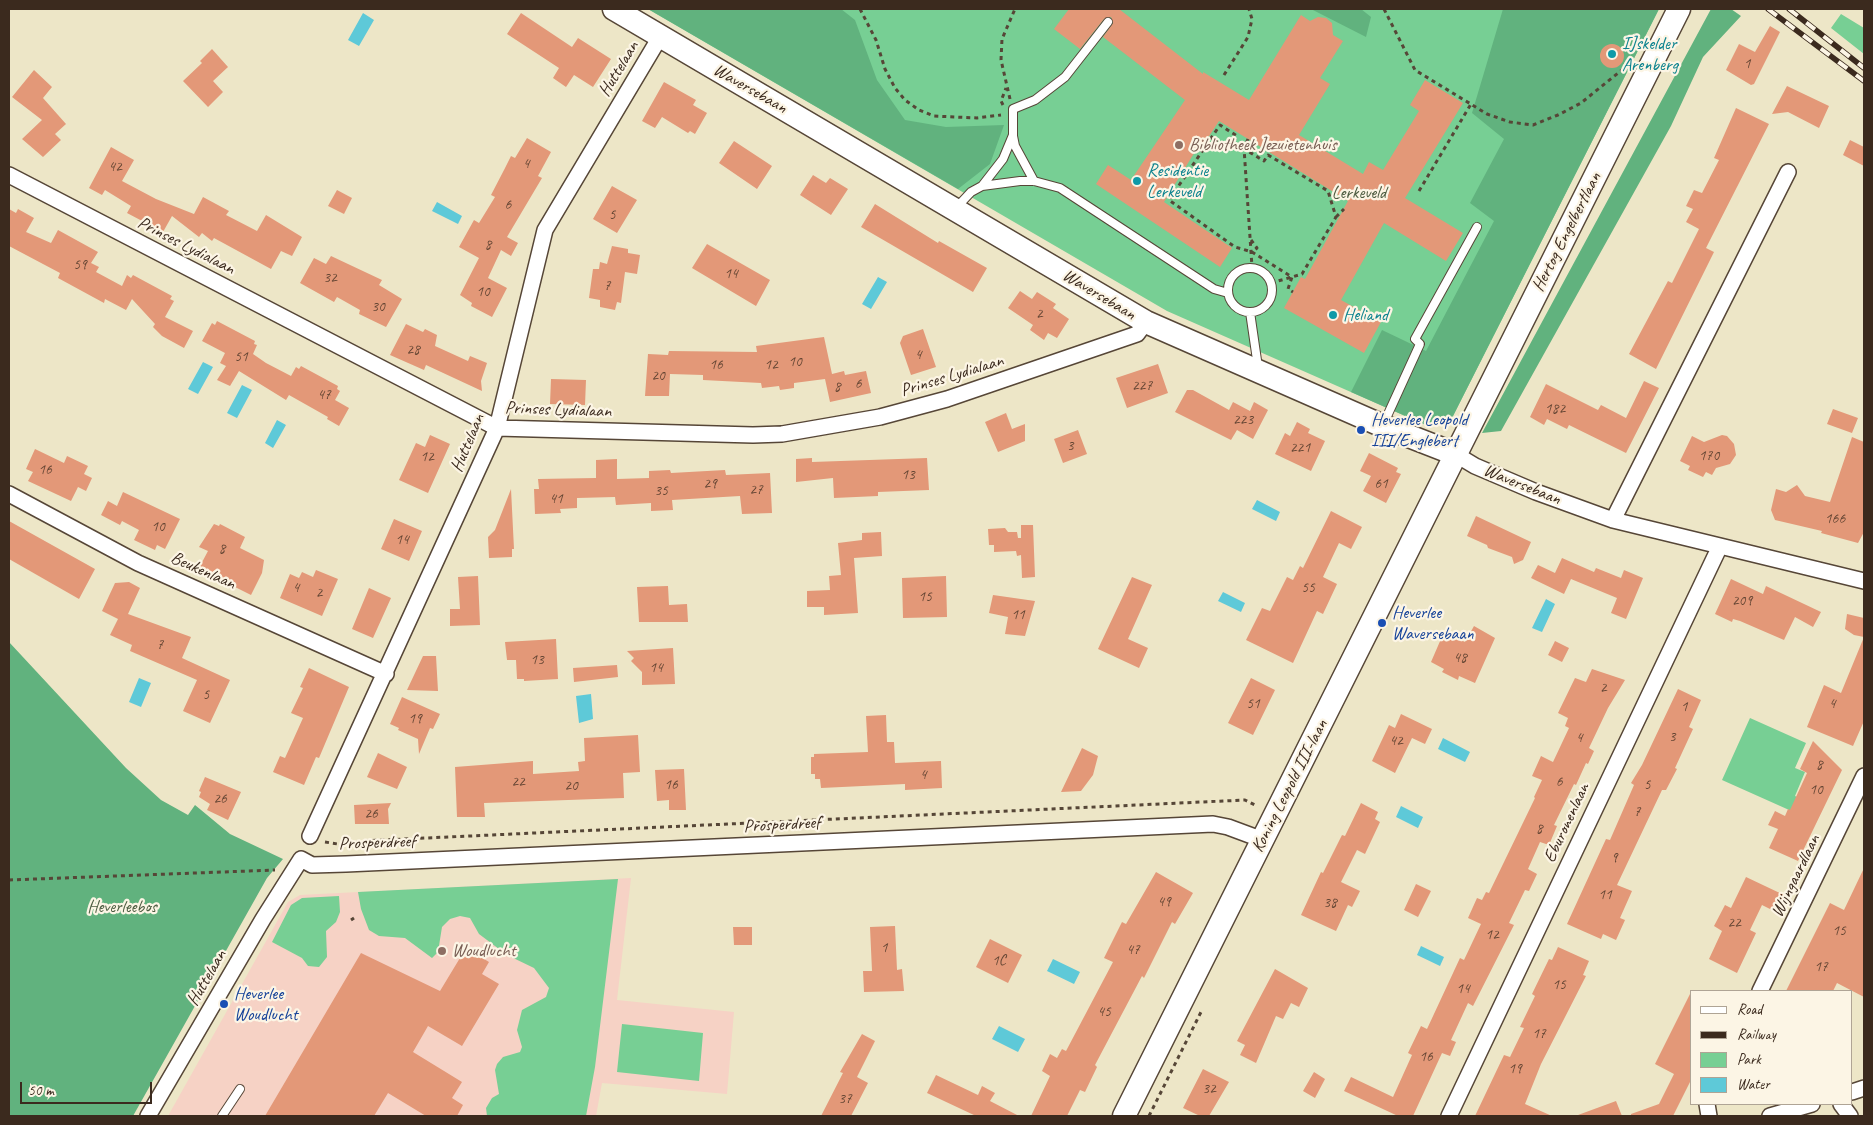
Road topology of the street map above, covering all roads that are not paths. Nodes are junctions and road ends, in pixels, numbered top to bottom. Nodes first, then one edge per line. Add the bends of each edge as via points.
1 (614, 9) edge
2 (1679, 9) edge
3 (1108, 22) dead end
4 (660, 36) junction
5 (1013, 135) junction
6 (1788, 172) dead end
7 (9, 175) edge
8 (1034, 181) junction
9 (982, 186) junction
10 (955, 210) junction
11 (1477, 227) dead end
12 (1228, 293) junction
13 (1250, 312) junction
14 (1146, 322) junction
15 (1259, 371) junction
16 (1383, 426) junction
17 (498, 428) junction
18 (1455, 454) junction
19 (9, 494) edge
20 (1613, 520) junction
21 (1720, 546) junction
22 (1864, 581) edge
23 (386, 674) junction
24 (1864, 776) edge
25 (310, 836) road end
26 (1263, 840) junction
27 (300, 860) joint
28 (1760, 990) edge
29 (240, 1089) dead end
30 (1808, 1105) edge
31 (1842, 1105) edge
32 (148, 1116) edge
33 (222, 1116) edge
34 (1124, 1116) edge
35 (1449, 1116) edge
36 (1770, 1116) edge
37 (1850, 1116) edge

1 - 4 street, Waversebaan
2 - 18 street, Hertog Engelbertlaan
3 - 5 lane via 1065,77 1035,100 1013,109
4 - 10 street, Waversebaan
4 - 17 street, Huttelaan via 546,230
5 - 8 lane via 1015,146
5 - 9 lane via 1003,159
6 - 20 street
7 - 17 street, Prinses Lydialaan
8 - 9 lane
8 - 12 lane via 1060,188 1214,289
9 - 10 lane via 971,192
10 - 14 street, Waversebaan
11 - 16 lane via 1415,339 1420,344
12 - 13 lane via 1238,309
12 - 13 lane via 1235,272 1252,268 1263,272 1271,283 1271,296 1268,303
13 - 15 lane
14 - 15 street, Waversebaan
14 - 17 street, Prinses Lydialaan via 1137,334 947,399 880,417 782,434
15 - 16 street, Waversebaan
16 - 18 street, Waversebaan
17 - 23 street, Huttelaan via 447,533
18 - 20 street, Waversebaan via 1536,492
18 - 26 street, Koning Leopold III-laan
19 - 23 street, Beukenlaan via 138,563
20 - 21 street, Waversebaan
21 - 22 street, Waversebaan
21 - 35 street, Eburonenlaan
23 - 25 street, Huttelaan
24 - 28 street, Wijngaardlaan
26 - 27 street, Prosperdreef via 1213,824 346,864 312,865
26 - 34 street, Koning Leopold III-laan
27 - 32 street, Huttelaan
29 - 33 lane
30 - 36 street
31 - 37 street

